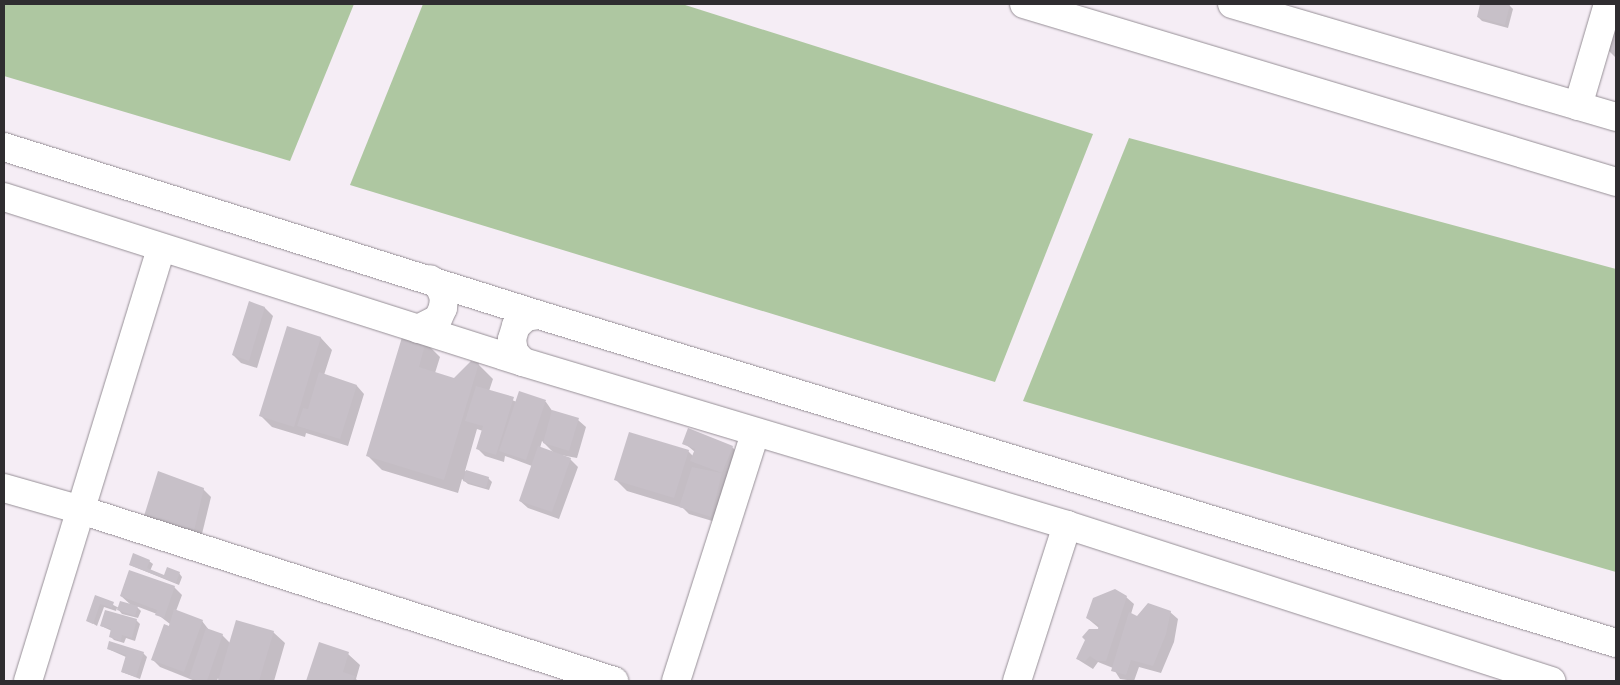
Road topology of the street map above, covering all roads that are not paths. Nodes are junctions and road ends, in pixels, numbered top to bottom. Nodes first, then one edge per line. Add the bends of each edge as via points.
1 (1024, 4) edge
2 (1232, 4) edge
3 (1608, 4) edge
4 (1578, 106) junction
5 (1616, 117) edge
6 (4, 147) edge
7 (1616, 182) edge
8 (4, 197) edge
9 (161, 248) junction
10 (430, 279) junction
11 (539, 315) junction
12 (418, 329) junction
13 (523, 362) junction
14 (755, 433) junction
15 (4, 488) edge
16 (81, 510) junction
17 (1067, 525) junction
18 (1616, 642) edge
19 (28, 681) edge
20 (614, 681) edge
21 (676, 681) edge
22 (1017, 681) edge
23 (1551, 681) edge

1 - 7 street
2 - 4 street
3 - 4 street
4 - 5 street
6 - 10 street
8 - 9 street
9 - 12 street
9 - 16 street
10 - 11 street
10 - 12 street via 439,286 443,308 429,326
11 - 13 street via 526,317 514,332 514,352
11 - 18 street
12 - 13 street
13 - 14 street
14 - 17 street
14 - 21 street
15 - 16 street
16 - 19 street
16 - 20 street
17 - 22 street
17 - 23 street

